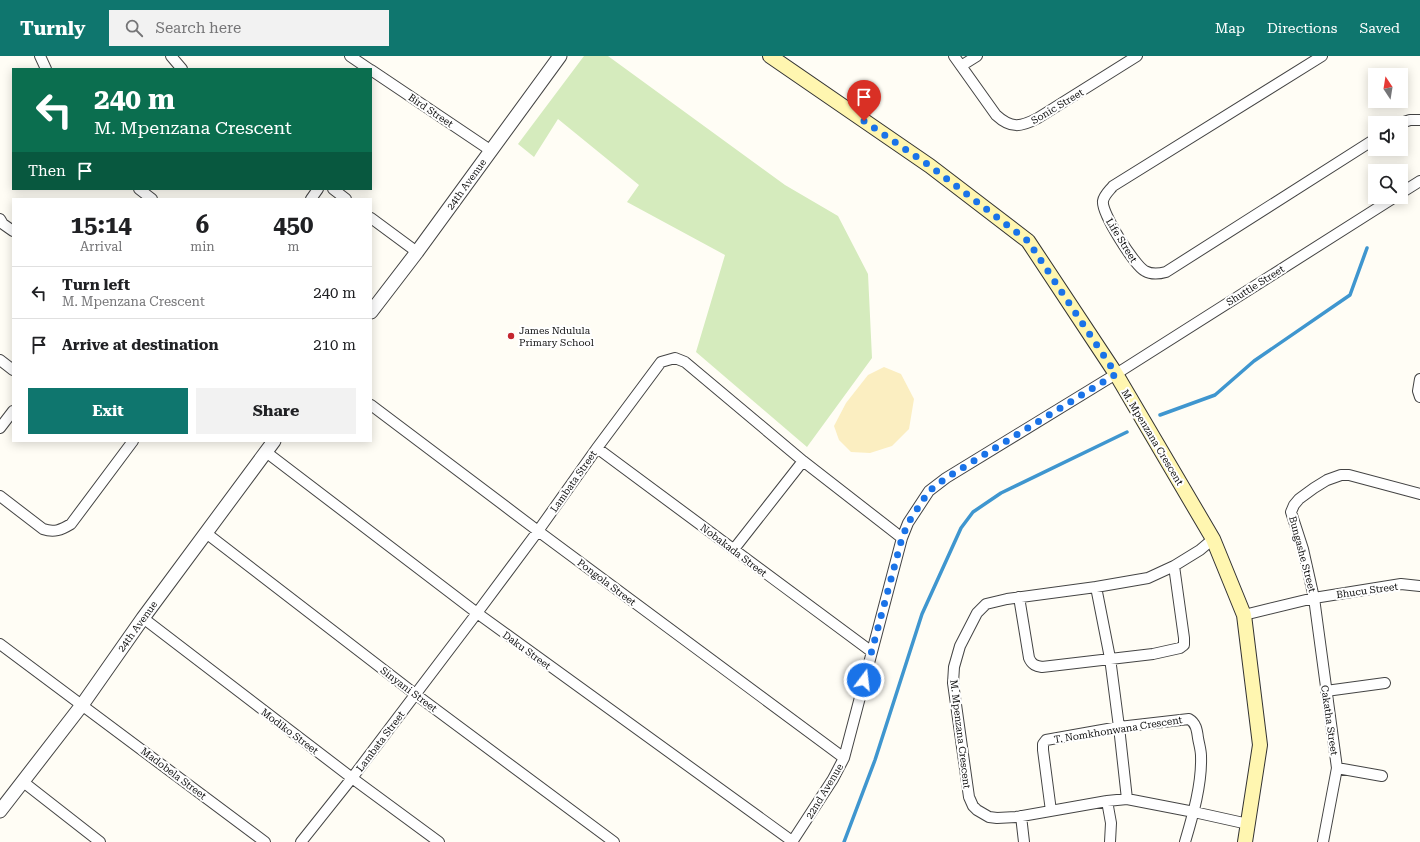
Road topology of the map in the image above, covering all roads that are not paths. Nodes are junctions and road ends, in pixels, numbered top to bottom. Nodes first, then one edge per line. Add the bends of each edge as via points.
1 (40, 56) edge
2 (171, 56) edge
3 (350, 56) edge
4 (560, 56) edge
5 (770, 56) edge
6 (954, 56) edge
7 (977, 56) edge
8 (1137, 56) edge
9 (1322, 56) edge
10 (961, 66) junction
11 (46, 68) edge
12 (181, 68) edge
13 (367, 68) edge
14 (372, 71) edge
15 (1420, 120) edge
16 (1408, 121) edge
17 (1368, 143) edge
18 (490, 150) junction
19 (1420, 181) edge
20 (1408, 189) edge
21 (140, 190) edge
22 (334, 190) edge
23 (151, 198) edge
24 (345, 198) edge
25 (1384, 204) edge
26 (0, 219) edge
27 (372, 219) edge
28 (12, 230) edge
29 (417, 252) junction
30 (372, 311) edge
31 (0, 360) edge
32 (12, 369) edge
33 (1116, 374) junction
34 (1420, 379) edge
35 (1420, 397) edge
36 (372, 406) edge
37 (12, 412) edge
38 (0, 428) edge
39 (131, 442) edge
40 (273, 442) edge
41 (596, 448) junction
42 (266, 452) junction
43 (803, 461) junction
44 (1420, 494) edge
45 (0, 496) edge
46 (538, 531) junction
47 (206, 533) junction
48 (902, 538) junction
49 (1213, 539) junction
50 (734, 550) junction
51 (1174, 566) junction
52 (1420, 586) edge
53 (1096, 587) junction
54 (1019, 597) junction
55 (1314, 598) junction
56 (477, 613) junction
57 (1244, 615) junction
58 (143, 618) junction
59 (0, 644) edge
60 (872, 652) junction
61 (1110, 658) junction
62 (1385, 683) dead end
63 (1326, 691) junction
64 (415, 694) junction
65 (82, 704) junction
66 (1119, 727) junction
67 (844, 758) junction
68 (1337, 768) junction
69 (1382, 776) dead end
70 (352, 778) junction
71 (22, 781) junction
72 (1127, 799) junction
73 (1107, 801) junction
74 (0, 811) edge
75 (1051, 811) junction
76 (1194, 812) junction
77 (1021, 816) junction
78 (1248, 824) junction
79 (100, 842) edge
80 (266, 842) edge
81 (301, 842) edge
82 (439, 842) edge
83 (614, 842) edge
84 (792, 842) edge
85 (1024, 842) edge
86 (1110, 842) edge
87 (1185, 842) edge
88 (1244, 842) edge
89 (1322, 842) edge

1 - 11 street
2 - 12 street
3 - 13 street, Bird Street
4 - 18 street, 24th Avenue
5 - 33 main road, M. Mpenzana Crescent via 930,166 1028,241
6 - 10 street, Sonic Street
7 - 10 street
8 - 10 street, Sonic Street via 1038,118 1019,126 1007,124 996,115
9 - 17 street, Life Street via 1113,186 1105,195 1103,209 1141,269 1158,274 1166,272
14 - 18 street, Bird Street
15 - 16 street
18 - 29 street, 24th Avenue
19 - 20 street
21 - 23 street
22 - 24 street
25 - 33 street, Shuttle Street
26 - 28 street
27 - 29 street
29 - 30 street, 24th Avenue
31 - 32 street
33 - 48 street, 22nd Avenue via 946,478 929,491 908,523
33 - 49 main road, M. Mpenzana Crescent
34 - 35 street
36 - 46 street, Pongola Street
37 - 38 street
39 - 45 street via 71,524 62,529 43,529
40 - 42 street, 24th Avenue
41 - 43 street, Lambata Street via 658,364 675,358 685,362
41 - 46 street, Lambata Street
41 - 50 street, Nobakada Street
42 - 47 street, 24th Avenue
42 - 56 street, Daku Street
43 - 48 street, Lambata Street
43 - 50 street
44 - 55 street, Bungashe Street via 1341,475 1327,480 1299,499 1291,512 1303,549
46 - 56 street, Lambata Street
46 - 67 street, Pongola Street
47 - 58 street, 24th Avenue
47 - 64 street, Sinyani Street
48 - 60 street, 22nd Avenue
49 - 51 street, M. Mpenzana Crescent
49 - 57 main road, M. Mpenzana Crescent
50 - 60 street, Nobakada Street
51 - 53 street, M. Mpenzana Crescent via 1148,578
51 - 61 street via 1184,645 1152,654
52 - 55 street, Bhucu Street via 1401,584
53 - 54 street, M. Mpenzana Crescent
53 - 61 street
54 - 61 street via 1029,658 1035,666
54 - 77 street, M. Mpenzana Crescent via 991,602 982,607 956,657 953,683 970,801 977,810 989,817
55 - 57 street, Bhucu Street
55 - 63 street, Cakatha Street
56 - 64 street, Lambata Street
56 - 84 street, Daku Street
57 - 78 main road, M. Mpenzana Crescent via 1260,745
58 - 65 street, 24th Avenue
58 - 70 street, Modiko Street
59 - 65 street, Madobela Street
60 - 67 street, 22nd Avenue
61 - 66 street
62 - 63 street
63 - 68 street, Cakatha Street
64 - 70 street, Lambata Street
64 - 83 street, Sinyani Street
65 - 71 street, 24th Avenue
65 - 80 street, Madobela Street
66 - 72 street
66 - 75 street, T. Nomkhonwana Crescent via 1044,742
66 - 76 street, T. Nomkhonwana Crescent via 1192,720 1201,755
67 - 84 street, 22nd Avenue
68 - 69 street
68 - 89 street, Cakatha Street
70 - 81 street, Lambata Street
70 - 82 street, Modiko Street
71 - 74 street, 24th Avenue
71 - 79 street
72 - 73 street, M. Mpenzana Crescent
72 - 76 street, M. Mpenzana Crescent
73 - 75 street, M. Mpenzana Crescent
73 - 86 street via 1111,823
75 - 77 street, M. Mpenzana Crescent
76 - 78 street, M. Mpenzana Crescent
76 - 87 street
77 - 85 street
78 - 88 main road, M. Mpenzana Crescent

